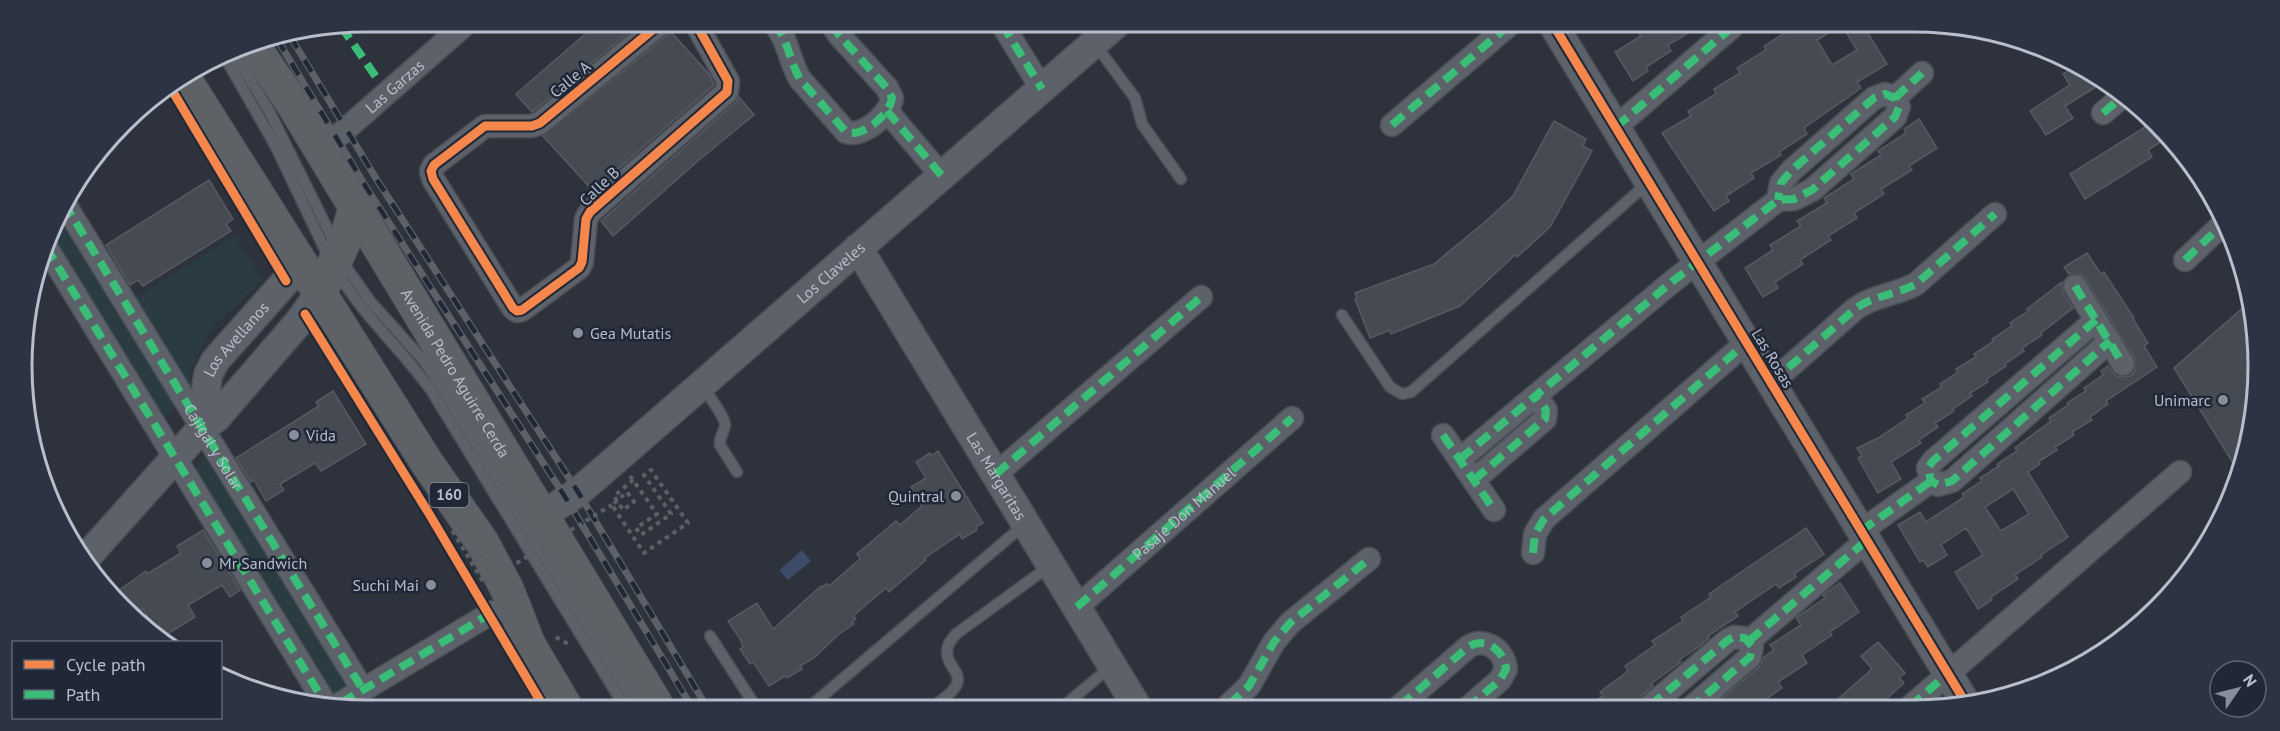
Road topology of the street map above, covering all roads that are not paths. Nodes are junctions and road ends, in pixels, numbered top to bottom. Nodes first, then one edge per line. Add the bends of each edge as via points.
1 (456, 32) edge
2 (650, 32) edge
3 (701, 32) edge
4 (781, 32) edge
5 (839, 32) edge
6 (1007, 32) edge
7 (1107, 32) edge
8 (1501, 32) edge
9 (1558, 32) edge
10 (1726, 32) edge
11 (1095, 43) junction
12 (256, 50) edge
13 (236, 58) edge
14 (227, 62) edge
15 (1922, 73) dead end
16 (188, 83) edge
17 (1042, 88) junction
18 (2118, 101) edge
19 (887, 111) junction
20 (2103, 113) dead end
21 (1392, 125) dead end
22 (1616, 127) junction
23 (321, 151) junction
24 (942, 176) junction
25 (1180, 179) dead end
26 (1649, 182) junction
27 (355, 208) junction
28 (69, 212) edge
29 (1995, 214) dead end
30 (2219, 228) edge
31 (858, 248) junction
32 (50, 254) edge
33 (2185, 260) dead end
34 (1698, 262) junction
35 (324, 269) junction
36 (2075, 286) dead end
37 (1201, 297) dead end
38 (513, 308) joint
39 (1342, 315) dead end
40 (2096, 320) junction
41 (2110, 341) junction
42 (1747, 342) junction
43 (2123, 364) dead end
44 (1771, 383) junction
45 (702, 385) junction
46 (1535, 396) junction
47 (1292, 418) dead end
48 (201, 429) junction
49 (1443, 435) dead end
50 (175, 458) junction
51 (1460, 459) junction
52 (737, 472) dead end
53 (2180, 472) dead end
54 (996, 474) junction
55 (1474, 480) junction
56 (1931, 481) junction
57 (1494, 510) dead end
58 (542, 516) junction
59 (1026, 523) junction
60 (1864, 535) junction
61 (90, 553) edge
62 (1533, 553) dead end
63 (1369, 559) dead end
64 (1051, 564) junction
65 (1077, 607) junction
66 (493, 612) dead end
67 (711, 636) dead end
68 (1749, 641) junction
69 (1112, 665) junction
70 (1948, 673) junction
71 (363, 690) junction
72 (1962, 696) edge
73 (321, 697) edge
74 (348, 699) edge
75 (562, 700) edge
76 (621, 700) edge
77 (633, 700) edge
78 (654, 700) edge
79 (751, 700) edge
80 (818, 700) edge
81 (942, 700) edge
82 (1071, 700) edge
83 (1133, 700) edge
84 (1234, 700) edge
85 (1407, 700) edge
86 (1477, 700) edge
87 (1657, 700) edge
88 (1700, 700) edge
89 (1918, 700) edge

1 - 23 street, Las Garzas
2 - 38 street, Calle A via 540,123 485,126 431,171
3 - 38 street, Calle B via 728,81 727,92 590,212 582,262 574,273 522,310
4 - 19 street via 800,79 846,132 861,133
5 - 19 street via 890,93
6 - 17 street
7 - 11 street, Los Claveles
8 - 21 street
9 - 22 street, Las Rosas
10 - 22 street
11 - 17 street, Los Claveles
11 - 25 lane via 1132,93 1142,124
12 - 23 highway, Avenida Pedro Aguirre Cerda
13 - 35 lane via 268,109
14 - 35 lane via 275,145
15 - 34 street via 1895,98 1899,107 1891,122 1812,190 1794,199 1778,200
16 - 35 highway, 160
17 - 24 street, Los Claveles
18 - 20 street
19 - 24 street
22 - 26 street, Las Rosas
23 - 27 highway, Avenida Pedro Aguirre Cerda
24 - 31 street, Los Claveles
26 - 34 street, Las Rosas
26 - 39 lane via 1411,392 1402,394 1390,387
27 - 35 highway via 353,222
27 - 58 highway, Avenida Pedro Aguirre Cerda
28 - 48 street, Cajigal y Solar
29 - 44 street via 1916,284 1862,303
30 - 33 street
31 - 45 street, Los Claveles
31 - 54 street, Las Margaritas
32 - 50 street
34 - 42 street, Las Rosas
34 - 46 street
35 - 48 street, Los Avellanos via 298,323 216,418
35 - 48 street, Los Avellanos via 214,362 208,375
35 - 75 highway, 160 via 427,463 486,550 529,645
35 - 76 lane via 431,390
35 - 77 lane via 348,270 424,361
36 - 40 street
37 - 54 street
40 - 41 street
40 - 56 street via 1932,461 1928,468
41 - 43 street
41 - 56 street via 1952,481 1938,485
42 - 44 street, Las Rosas
42 - 62 street via 1544,519 1535,534
44 - 60 street, Las Rosas
45 - 52 lane via 724,419 720,445
45 - 58 street, Los Claveles via 578,492
46 - 51 street
46 - 55 street via 1546,410 1545,419
47 - 65 street, Pasaje Don Manuel
48 - 50 street, Los Avellanos
48 - 71 street, Cajigal y Solar
49 - 51 street
50 - 61 street, Los Avellanos
50 - 73 street
51 - 55 street
53 - 70 street
54 - 59 street, Las Margaritas
55 - 57 street
56 - 60 street
58 - 78 highway, Avenida Pedro Aguirre Cerda
59 - 64 street, Las Margaritas
59 - 80 lane
60 - 68 street
60 - 70 street, Las Rosas
63 - 84 street via 1290,623 1274,642 1249,686
64 - 65 street, Las Margaritas
64 - 81 lane via 956,634 948,646 958,684
65 - 69 street, Las Margaritas
66 - 71 street
67 - 79 lane
68 - 87 street via 1740,637 1728,639
68 - 88 street via 1752,651 1746,662
69 - 82 lane
69 - 83 street, Las Margaritas
70 - 72 street, Las Rosas
70 - 89 street
71 - 74 street
85 - 86 street via 1468,647 1485,642 1503,658 1506,669 1500,680

